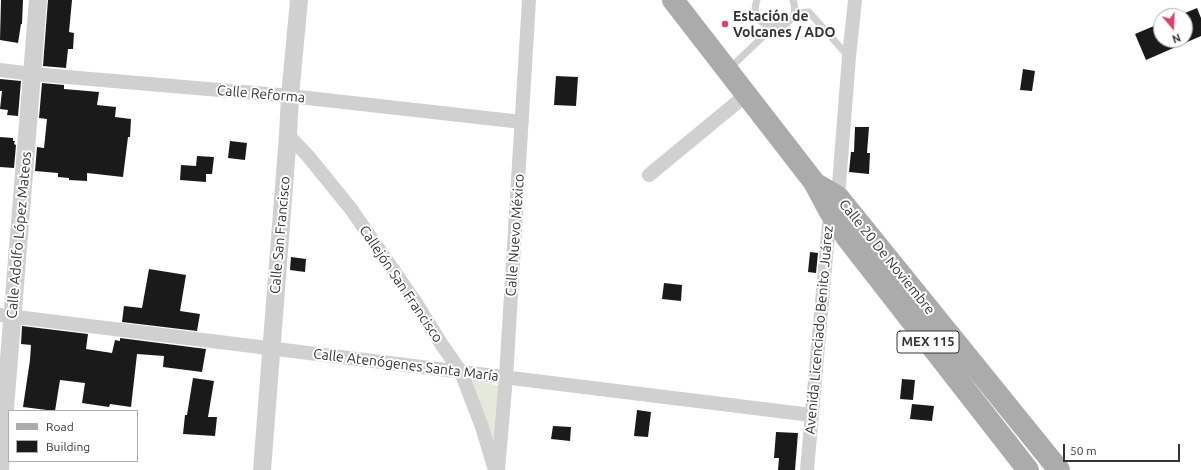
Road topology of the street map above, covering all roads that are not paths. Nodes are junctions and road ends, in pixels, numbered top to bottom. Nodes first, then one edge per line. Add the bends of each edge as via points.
1 (38, 0) edge
2 (299, 0) edge
3 (528, 0) edge
4 (675, 0) edge
5 (757, 0) edge
6 (793, 0) edge
7 (855, 0) edge
8 (794, 13) junction
9 (773, 27) junction
10 (849, 57) junction
11 (0, 70) edge
12 (727, 70) junction
13 (32, 74) junction
14 (746, 95) junction
15 (290, 96) junction
16 (522, 122) junction
17 (288, 135) junction
18 (649, 175) dead end
19 (834, 204) junction
20 (6, 316) edge
21 (271, 349) junction
22 (461, 372) junction
23 (506, 377) junction
24 (811, 415) junction
25 (0, 470) edge
26 (262, 470) edge
27 (497, 470) edge
28 (807, 470) edge
29 (1028, 470) edge
30 (1059, 470) edge

1 - 13 street, Calle Adolfo López Mateos
2 - 15 street, Calle San Francisco
3 - 16 street, Calle Nuevo México
4 - 12 main road, Calle 20 De Noviembre / MEX 115
5 - 9 lane via 757,16 761,22
6 - 8 lane
7 - 10 street, Avenida Licenciado Benito Juárez
8 - 9 lane via 786,24
8 - 10 lane via 810,12
9 - 12 lane
10 - 19 street, Avenida Licenciado Benito Juárez
11 - 13 street, Calle Reforma
12 - 14 main road, Calle 20 De Noviembre / MEX 115
13 - 15 street, Calle Reforma
13 - 20 street, Calle Adolfo López Mateos
14 - 18 street
14 - 19 main road, Calle 20 De Noviembre / MEX 115
15 - 16 street, Calle Reforma
15 - 17 street, Calle San Francisco
16 - 23 street, Calle Nuevo México
17 - 21 street, Calle San Francisco
17 - 22 street, Callejón San Francisco via 350,209
19 - 24 street, Avenida Licenciado Benito Juárez
19 - 29 main road, Calle 20 De Noviembre / MEX 115 via 847,238
19 - 30 main road, Calle 20 De Noviembre / MEX 115
20 - 21 street, Calle Atenógenes Santa María
20 - 25 street, Calle Adolfo López Mateos
21 - 22 street, Calle Atenógenes Santa María
21 - 26 street, Calle San Francisco
22 - 23 street, Calle Atenógenes Santa María
22 - 27 street, Callejón San Francisco
23 - 24 street, Calle Atenógenes Santa María
23 - 27 street, Calle Nuevo México
24 - 28 street, Avenida Licenciado Benito Juárez

